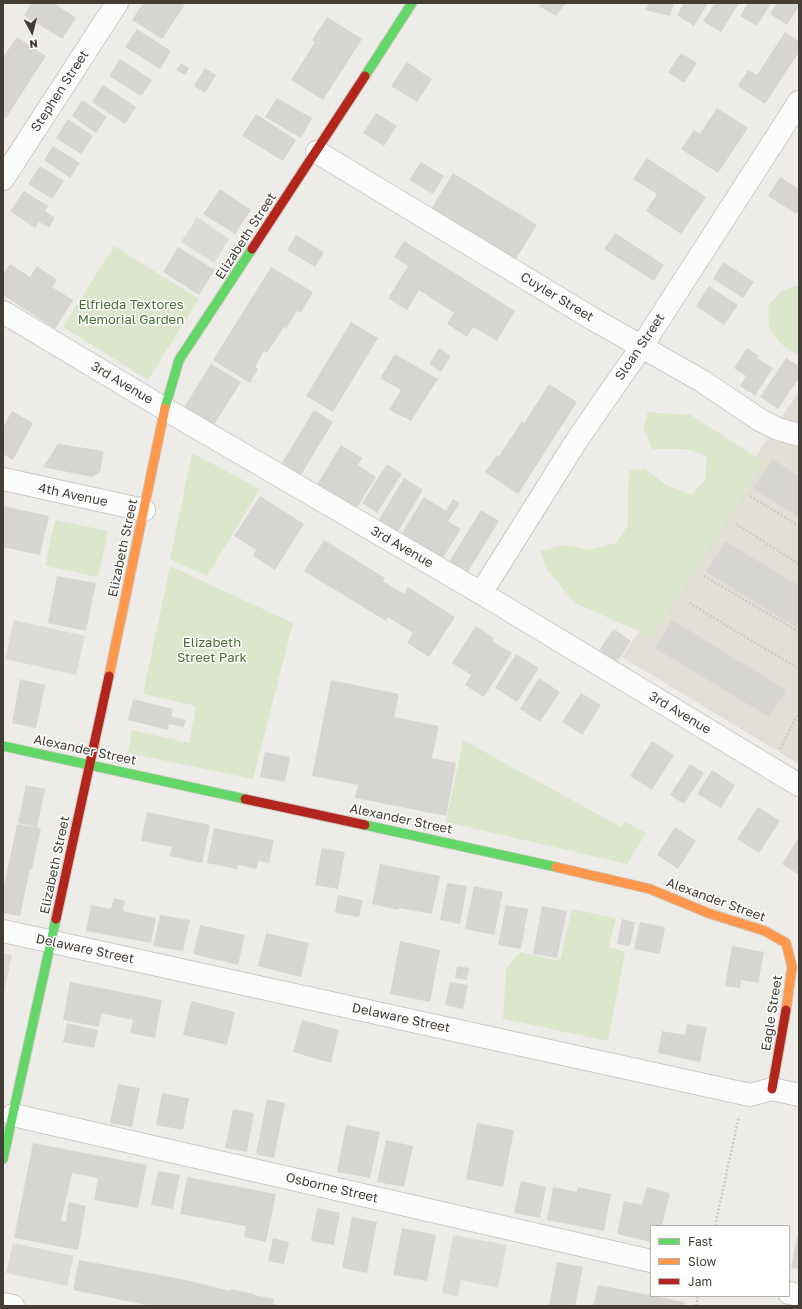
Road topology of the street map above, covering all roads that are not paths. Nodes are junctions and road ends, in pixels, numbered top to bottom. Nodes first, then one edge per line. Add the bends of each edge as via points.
1 (117, 3) edge
2 (412, 3) edge
3 (799, 102) edge
4 (317, 152) junction
5 (3, 179) edge
6 (3, 312) edge
7 (642, 346) junction
8 (165, 409) junction
9 (799, 435) edge
10 (3, 479) edge
11 (144, 510) junction
12 (481, 593) junction
13 (3, 746) edge
14 (91, 764) junction
15 (799, 785) edge
16 (3, 931) edge
17 (52, 942) junction
18 (786, 943) joint
19 (772, 1088) junction
20 (799, 1095) edge
21 (13, 1115) junction
22 (3, 1159) edge
23 (650, 1261) edge
24 (3, 1304) edge
25 (13, 1306) edge

1 - 5 street, Stephen Street
2 - 4 street, Elizabeth Street
3 - 7 street, Sloan Street
4 - 7 street, Cuyler Street
4 - 8 street, Elizabeth Street via 180,360
6 - 8 street, 3rd Avenue
7 - 9 street, Cuyler Street via 702,381 760,420
7 - 12 street, Sloan Street via 577,440
8 - 11 street, Elizabeth Street
8 - 12 street, 3rd Avenue
10 - 11 street, 4th Avenue
11 - 14 street, Elizabeth Street
12 - 15 street, 3rd Avenue
13 - 14 street, Alexander Street
14 - 17 street, Elizabeth Street
14 - 18 street, Alexander Street via 650,889 708,913 765,931
16 - 17 street, Delaware Street
17 - 19 street, Delaware Street via 750,1095
17 - 21 street, Elizabeth Street
18 - 19 street, Eagle Street via 792,967
19 - 20 street
21 - 22 street, Elizabeth Street
21 - 23 street, Osborne Street
24 - 25 street

